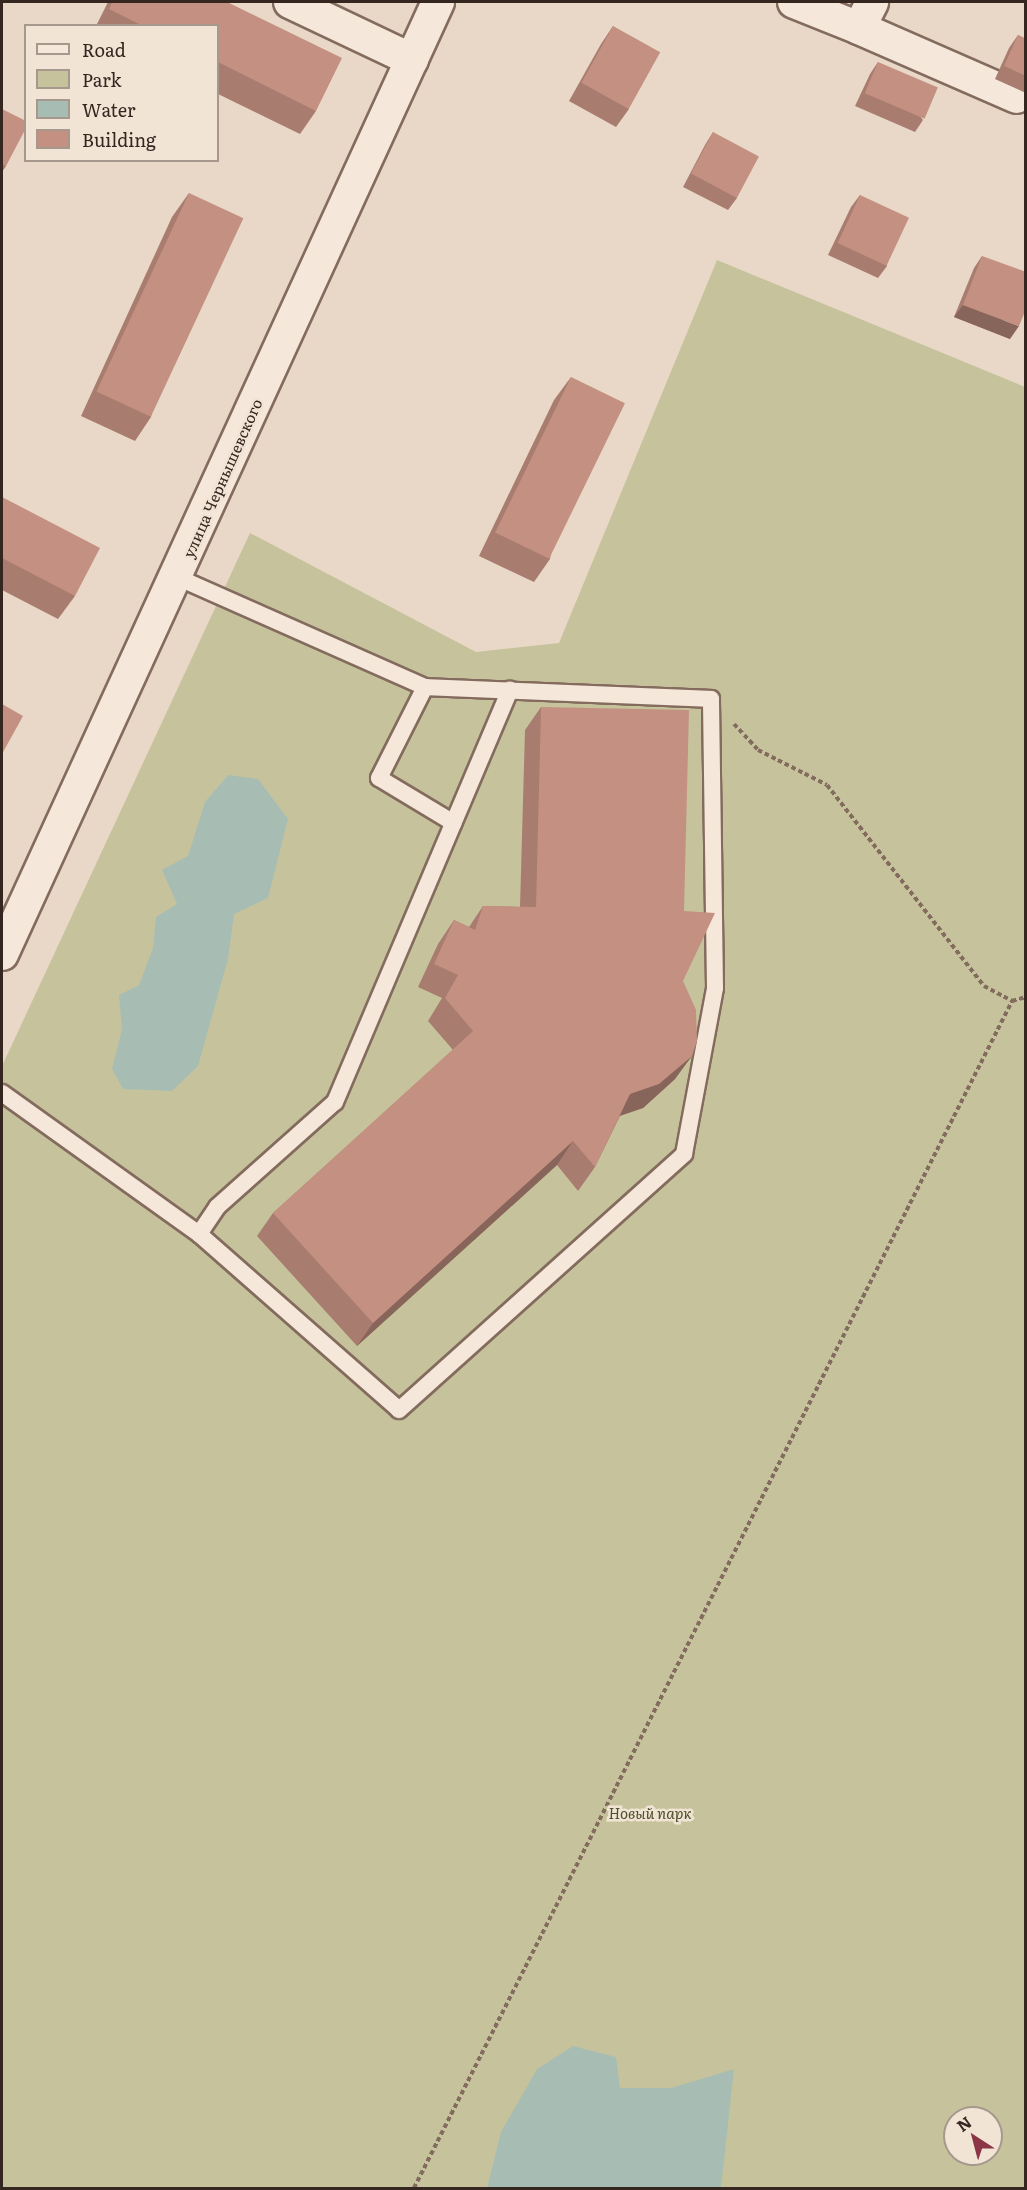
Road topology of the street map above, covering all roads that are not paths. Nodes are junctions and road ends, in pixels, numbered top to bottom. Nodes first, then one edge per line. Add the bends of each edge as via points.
1 (290, 2) edge
2 (438, 2) edge
3 (794, 2) edge
4 (866, 15) edge
5 (412, 60) junction
6 (1017, 97) dead end
7 (177, 577) junction
8 (425, 687) junction
9 (510, 690) junction
10 (454, 823) junction
11 (2, 954) edge
12 (2, 1093) edge
13 (199, 1234) junction

1 - 5 street
2 - 5 street, улица Чернышевского
3 - 4 street
4 - 6 street
5 - 7 street, улица Чернышевского
7 - 8 lane
7 - 11 street, улица Чернышевского
8 - 9 lane
8 - 10 lane via 379,778
9 - 10 lane
9 - 13 lane via 711,699 715,988 684,1154 399,1410
10 - 13 lane via 335,1102 217,1208
12 - 13 lane

